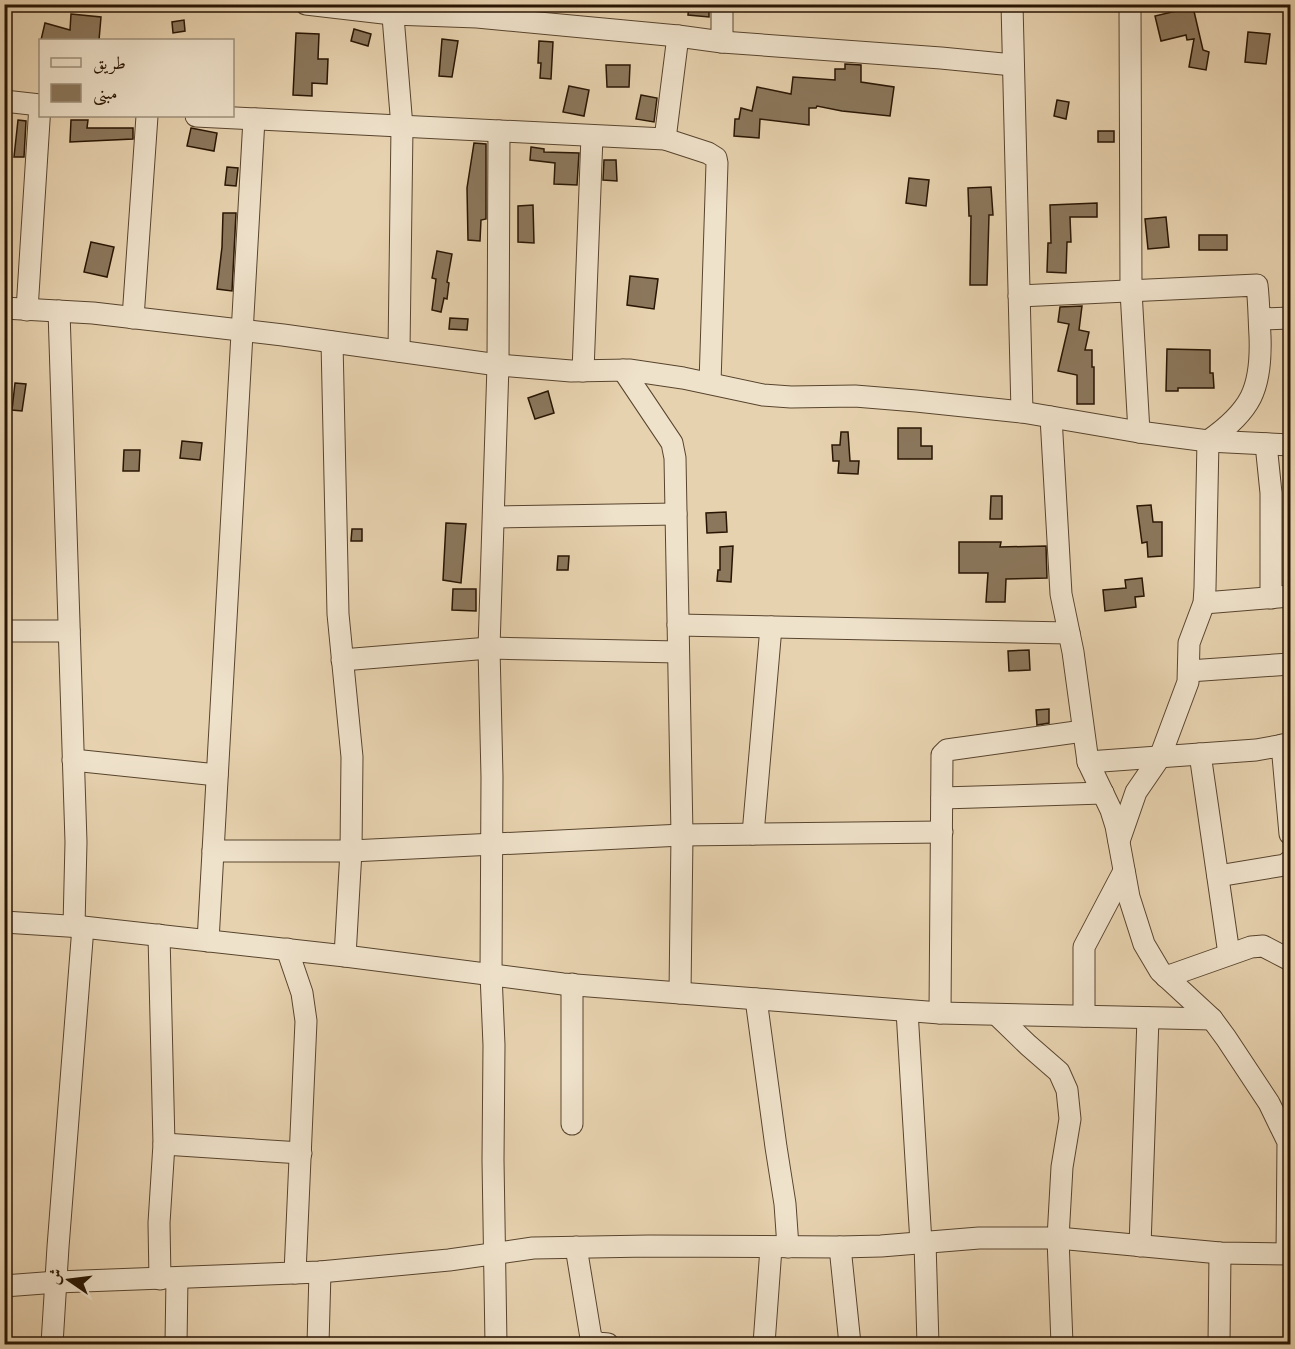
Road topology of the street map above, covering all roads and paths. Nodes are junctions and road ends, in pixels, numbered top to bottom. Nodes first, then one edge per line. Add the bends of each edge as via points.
1 (306, 4) edge
2 (722, 4) edge
3 (1012, 4) edge
4 (1130, 4) edge
5 (392, 9) edge
6 (678, 36) junction
7 (722, 42) junction
8 (1013, 65) junction
9 (4, 102) edge
10 (39, 105) edge
11 (39, 117) edge
12 (147, 117) edge
13 (215, 117) edge
14 (254, 119) junction
15 (402, 127) junction
16 (500, 131) junction
17 (592, 136) junction
18 (665, 139) junction
19 (1131, 291) junction
20 (1019, 296) junction
21 (4, 308) edge
22 (27, 310) junction
23 (59, 311) junction
24 (134, 318) junction
25 (1290, 318) edge
26 (1260, 319) junction
27 (243, 330) junction
28 (332, 342) junction
29 (399, 351) junction
30 (498, 365) junction
31 (623, 370) junction
32 (584, 371) junction
33 (710, 383) junction
34 (1022, 412) junction
35 (1051, 417) junction
36 (1139, 432) junction
37 (1208, 441) junction
38 (1266, 444) junction
39 (1290, 445) edge
40 (676, 514) junction
41 (494, 517) junction
42 (1281, 597) edge
43 (1204, 603) junction
44 (678, 625) junction
45 (771, 627) junction
46 (4, 631) edge
47 (69, 631) junction
48 (1069, 633) junction
49 (489, 648) junction
50 (678, 652) junction
51 (342, 660) junction
52 (1290, 664) edge
53 (1189, 671) junction
54 (1083, 731) junction
55 (1286, 744) edge
56 (1200, 754) junction
57 (1160, 757) junction
58 (73, 760) junction
59 (1088, 762) junction
60 (217, 775) junction
61 (1103, 794) junction
62 (942, 798) junction
63 (1290, 826) edge
64 (942, 832) junction
65 (753, 834) junction
66 (1290, 834) edge
67 (682, 835) junction
68 (1119, 842) junction
69 (492, 845) junction
70 (213, 851) junction
71 (351, 851) junction
72 (1290, 861) edge
73 (1124, 871) junction
74 (1218, 876) junction
75 (4, 922) edge
76 (79, 927) junction
77 (159, 935) junction
78 (208, 941) junction
79 (287, 950) junction
80 (1229, 954) junction
81 (345, 956) junction
82 (1290, 960) edge
83 (491, 974) junction
84 (1166, 977) junction
85 (572, 984) junction
86 (680, 993) junction
87 (756, 999) junction
88 (907, 1011) junction
89 (940, 1013) junction
90 (997, 1015) junction
91 (1084, 1016) junction
92 (1148, 1018) junction
93 (1212, 1019) junction
94 (572, 1124) dead end
95 (164, 1144) junction
96 (301, 1153) junction
97 (1058, 1238) junction
98 (923, 1242) junction
99 (1140, 1246) junction
100 (576, 1247) junction
101 (779, 1247) junction
102 (840, 1247) junction
103 (1289, 1253) edge
104 (493, 1254) junction
105 (1220, 1254) junction
106 (320, 1272) junction
107 (295, 1273) junction
108 (168, 1279) junction
109 (57, 1282) junction
110 (4, 1286) edge
111 (52, 1344) edge
112 (176, 1344) edge
113 (318, 1344) edge
114 (496, 1344) edge
115 (608, 1344) edge
116 (764, 1344) edge
117 (850, 1344) edge
118 (928, 1344) edge
119 (1062, 1344) edge
120 (1219, 1344) edge

1 - 5 street
2 - 7 street
3 - 8 street
4 - 19 street
5 - 6 street
5 - 15 street
6 - 7 street
6 - 18 street
7 - 8 street
8 - 20 street
9 - 10 street
11 - 22 street
12 - 24 street
13 - 14 street
14 - 15 street
14 - 27 street
15 - 16 street
15 - 29 street
16 - 17 street
16 - 30 street
17 - 18 street
17 - 32 street
18 - 33 street via 708,153 717,163
19 - 20 street
19 - 26 street via 1257,285
19 - 36 street
20 - 34 street
21 - 22 street
22 - 23 street
23 - 24 street
23 - 47 street
24 - 27 street
25 - 26 street
26 - 37 street via 1259,378 1252,395 1239,416
27 - 28 street
27 - 60 street
28 - 29 street
28 - 51 street
29 - 30 street
30 - 32 street
30 - 41 street
31 - 32 street
31 - 33 street
31 - 40 street via 672,442
33 - 34 street via 774,396 855,396
34 - 35 street
35 - 36 street
35 - 48 street via 1059,574
36 - 37 street
37 - 38 street
37 - 43 street
38 - 39 street
38 - 42 street
40 - 41 street
40 - 44 street
41 - 49 street
42 - 43 street
43 - 53 street via 1189,643
44 - 45 street
44 - 50 street
45 - 48 street
45 - 65 street
46 - 47 street
47 - 58 street
48 - 54 street
49 - 50 street
49 - 51 street
49 - 69 street
50 - 67 street
51 - 71 street via 351,757
52 - 53 street
53 - 57 street
54 - 59 street
54 - 62 street via 947,750 942,755
55 - 56 street
55 - 63 street
56 - 57 street
56 - 74 street
57 - 59 street
57 - 68 street via 1136,792
58 - 60 street
58 - 76 street
59 - 61 street
60 - 70 street
61 - 62 street
61 - 68 street
62 - 64 street
63 - 66 street
64 - 65 street
64 - 89 street
65 - 67 street
67 - 69 street
67 - 86 street
68 - 73 street
69 - 71 street
69 - 83 street
70 - 71 street
70 - 78 street
71 - 81 street
72 - 74 street via 1286,865
73 - 84 street via 1144,944
73 - 91 street via 1084,946
74 - 80 street
75 - 76 street
76 - 77 street
76 - 109 street
77 - 78 street
77 - 95 street
78 - 79 street
79 - 81 street
79 - 96 street via 302,993 306,1022
80 - 82 street via 1263,946
80 - 84 street
81 - 83 street
83 - 85 street
83 - 104 street
84 - 93 street
85 - 86 street
85 - 94 street
86 - 87 street
87 - 88 street
87 - 101 street via 786,1204
88 - 89 street
88 - 98 street
89 - 90 street
90 - 91 street
90 - 97 street via 1059,1071 1067,1090 1070,1119 1062,1167
91 - 92 street
92 - 93 street
92 - 99 street
93 - 103 street via 1269,1103 1288,1142
95 - 96 street
95 - 108 street via 159,1223
96 - 107 street
97 - 98 street
97 - 99 street
97 - 119 street
98 - 102 street
98 - 118 street
99 - 105 street
100 - 101 street
100 - 104 street
100 - 115 street via 591,1338
101 - 102 street
101 - 116 street
102 - 117 street
103 - 105 street
104 - 106 street
104 - 114 street
105 - 120 street
106 - 107 street
106 - 113 street
107 - 108 street
108 - 109 street
108 - 112 street
109 - 110 street
109 - 111 street

